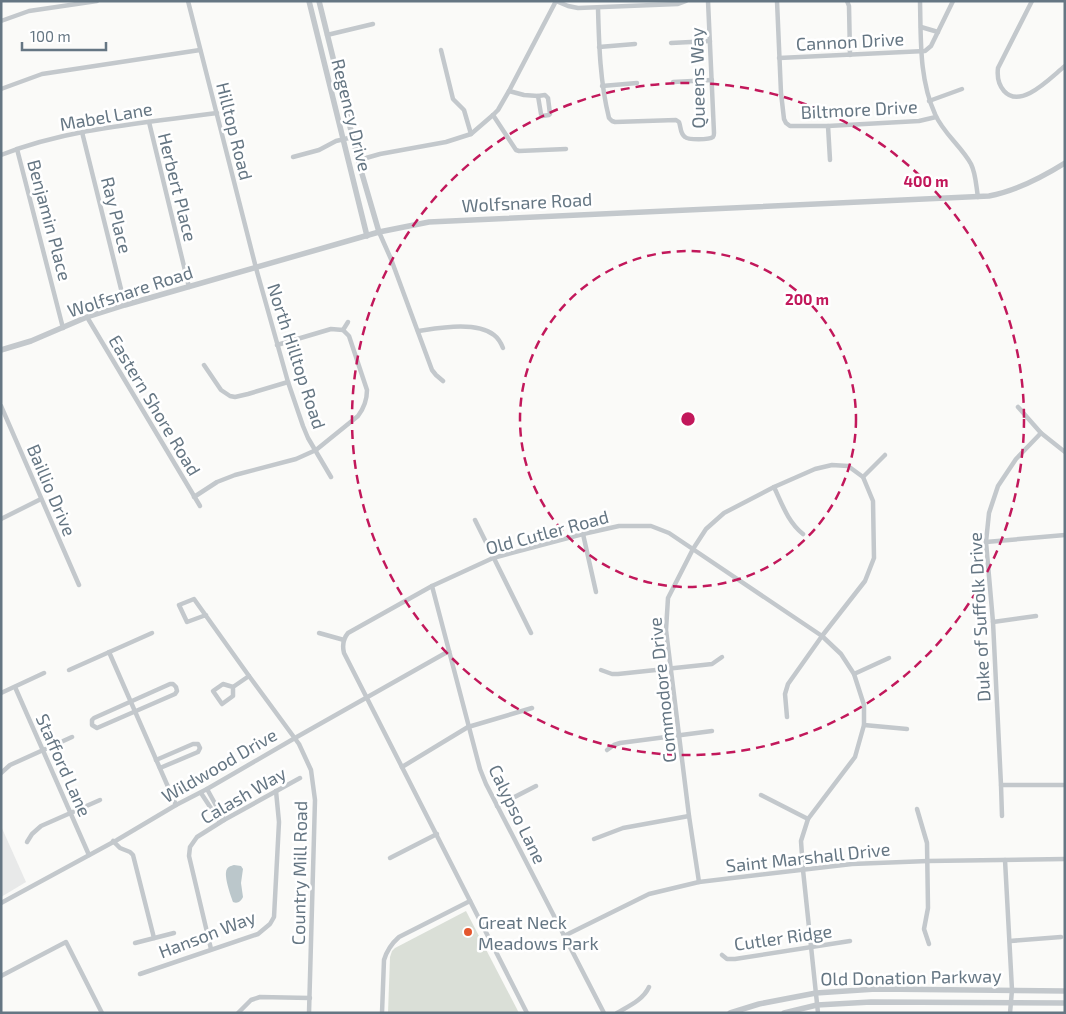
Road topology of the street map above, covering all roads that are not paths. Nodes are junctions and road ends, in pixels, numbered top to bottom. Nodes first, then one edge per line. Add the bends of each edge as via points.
1 (97, 1) edge
2 (188, 1) edge
3 (309, 1) edge
4 (319, 1) edge
5 (556, 1) edge
6 (686, 1) edge
7 (708, 1) edge
8 (777, 1) edge
9 (847, 1) edge
10 (920, 1) edge
11 (953, 1) edge
12 (1032, 1) edge
13 (598, 8) junction
14 (1, 21) edge
15 (374, 24) dead end
16 (921, 27) junction
17 (938, 32) junction
18 (328, 35) junction
19 (710, 41) junction
20 (671, 43) dead end
21 (635, 44) dead end
22 (599, 47) junction
23 (200, 50) junction
24 (441, 50) dead end
25 (922, 51) junction
26 (850, 55) junction
27 (779, 58) junction
28 (1065, 66) edge
29 (335, 67) junction
30 (326, 69) junction
31 (712, 80) junction
32 (673, 82) dead end
33 (637, 83) dead end
34 (602, 86) junction
35 (1, 89) edge
36 (962, 89) dead end
37 (509, 91) junction
38 (538, 96) junction
39 (929, 101) junction
40 (217, 113) junction
41 (493, 116) junction
42 (936, 117) junction
43 (149, 122) junction
44 (828, 126) junction
45 (82, 132) junction
46 (471, 134) junction
47 (353, 137) junction
48 (343, 140) junction
49 (17, 149) junction
50 (566, 149) dead end
51 (1, 155) edge
52 (293, 157) dead end
53 (359, 160) junction
54 (830, 160) dead end
55 (1065, 163) edge
56 (360, 167) junction
57 (350, 169) junction
58 (978, 197) junction
59 (379, 232) junction
60 (367, 236) junction
61 (256, 268) junction
62 (189, 287) junction
63 (125, 305) junction
64 (87, 317) junction
65 (348, 322) dead end
66 (63, 328) junction
67 (344, 330) junction
68 (418, 331) junction
69 (278, 345) junction
70 (503, 348) dead end
71 (1, 350) edge
72 (204, 365) dead end
73 (443, 381) dead end
74 (288, 382) junction
75 (1, 406) edge
76 (1018, 407) dead end
77 (1041, 433) junction
78 (316, 450) junction
79 (1065, 452) edge
80 (885, 455) dead end
81 (331, 477) dead end
82 (863, 477) junction
83 (774, 487) junction
84 (194, 497) junction
85 (41, 499) junction
86 (200, 506) dead end
87 (1, 519) edge
88 (475, 520) dead end
89 (583, 534) junction
90 (803, 534) dead end
91 (1065, 534) edge
92 (986, 542) junction
93 (694, 549) junction
94 (493, 558) junction
95 (79, 585) dead end
96 (432, 586) junction
97 (596, 592) dead end
98 (206, 615) junction
99 (1036, 616) dead end
100 (993, 622) junction
101 (152, 633) dead end
102 (319, 633) dead end
103 (530, 633) dead end
104 (822, 636) junction
105 (344, 640) junction
106 (449, 651) junction
107 (109, 652) junction
108 (722, 657) dead end
109 (889, 658) dead end
110 (671, 669) junction
111 (69, 670) dead end
112 (601, 670) dead end
113 (44, 673) dead end
114 (854, 674) junction
115 (249, 676) junction
116 (15, 687) junction
117 (233, 687) junction
118 (1, 693) edge
119 (367, 698) junction
120 (130, 702) junction
121 (532, 708) dead end
122 (135, 711) junction
123 (787, 717) dead end
124 (864, 725) junction
125 (468, 727) junction
126 (907, 729) dead end
127 (712, 731) dead end
128 (679, 735) junction
129 (72, 736) dead end
130 (295, 738) junction
131 (42, 750) junction
132 (607, 750) dead end
133 (156, 760) junction
134 (402, 767) junction
135 (160, 768) junction
136 (1, 773) edge
137 (300, 778) dead end
138 (1001, 785) junction
139 (1065, 785) edge
140 (536, 786) dead end
141 (207, 789) junction
142 (276, 791) junction
143 (201, 793) junction
144 (761, 795) dead end
145 (100, 800) dead end
146 (176, 805) junction
147 (497, 806) junction
148 (917, 809) dead end
149 (70, 813) junction
150 (690, 816) junction
151 (1002, 816) dead end
152 (808, 819) junction
153 (222, 821) junction
154 (437, 834) junction
155 (594, 839) dead end
156 (113, 841) junction
157 (27, 842) dead end
158 (89, 855) junction
159 (390, 858) dead end
160 (1005, 860) junction
161 (1065, 860) edge
162 (928, 861) junction
163 (803, 870) junction
164 (699, 882) junction
165 (470, 901) junction
166 (1, 903) edge
167 (174, 933) dead end
168 (564, 936) junction
169 (1061, 937) dead end
170 (154, 938) junction
171 (850, 941) dead end
172 (1010, 941) junction
173 (135, 943) dead end
174 (928, 944) dead end
175 (811, 947) junction
176 (211, 949) junction
177 (722, 955) dead end
178 (140, 974) dead end
179 (1, 976) edge
180 (649, 987) dead end
181 (1012, 990) junction
182 (1065, 992) edge
183 (816, 993) junction
184 (310, 998) junction
185 (1011, 1003) junction
186 (1065, 1003) edge
187 (817, 1005) junction
188 (102, 1013) edge
189 (238, 1013) edge
190 (309, 1013) edge
191 (382, 1013) edge
192 (527, 1013) edge
193 (604, 1013) edge
194 (618, 1013) edge
195 (730, 1013) edge
196 (784, 1013) edge
197 (818, 1013) edge
198 (1010, 1013) edge

1 - 14 street via 29,12
2 - 23 street, Hilltop Road
3 - 30 street, Regency Drive
4 - 18 street, Regency Drive
5 - 13 street via 578,8
5 - 37 street
6 - 13 street
7 - 19 street, Queens Way
8 - 27 street, Biltmore Drive
9 - 26 street
10 - 16 street
11 - 17 street
12 - 28 street via 998,68 999,82 1008,95 1022,97
13 - 22 street, Queens Way
15 - 18 street
16 - 17 street
16 - 25 street
17 - 25 street via 931,46
18 - 29 street, Regency Drive
19 - 20 street
19 - 31 street, Queens Way
21 - 22 street
22 - 34 street, Queens Way
23 - 35 street via 42,74
23 - 40 street, Hilltop Road
24 - 46 street via 452,99 464,110
25 - 26 street, Cannon Drive
25 - 39 street
26 - 27 street, Cannon Drive
27 - 44 street, Biltmore Drive via 786,123 790,126
29 - 30 street
29 - 47 street, Regency Drive
30 - 48 street, Regency Drive
31 - 32 street
31 - 34 street, Queens Way via 714,136 710,138 685,138 676,120 612,121
33 - 34 street
36 - 39 street
37 - 38 street
37 - 41 street
38 - 38 street via 548,96 549,115 540,114
39 - 42 street
40 - 43 street, Mabel Lane
40 - 61 street, Hilltop Road
41 - 46 street
41 - 50 street via 516,150
42 - 44 street, Biltmore Drive via 919,121
42 - 58 street via 970,162
43 - 45 street, Mabel Lane
43 - 62 street, Herbert Place
44 - 54 street
45 - 49 street, Mabel Lane
45 - 63 street, Ray Place
46 - 53 street
47 - 48 street
47 - 53 street, Regency Drive
48 - 52 street
48 - 57 street, Regency Drive
49 - 51 street, Mabel Lane
49 - 66 street, Benjamin Place
53 - 56 street, Regency Drive
55 - 58 street, Wolfsnare Road via 1027,184
56 - 57 street
56 - 59 street, Regency Drive
57 - 60 street, Regency Drive
58 - 59 street, Wolfsnare Road via 429,222
59 - 60 street, Wolfsnare Road
59 - 68 street
60 - 61 street, Wolfsnare Road
61 - 62 street, Wolfsnare Road
61 - 69 street, North Hilltop Road
62 - 63 street, Wolfsnare Road
63 - 64 street, Wolfsnare Road
64 - 66 street, Wolfsnare Road
64 - 84 street, Eastern Shore Road
65 - 67 street
66 - 71 street, Wolfsnare Road
67 - 69 street via 331,329
67 - 78 street via 356,356 367,397 358,416
68 - 70 street via 473,327 494,335
68 - 73 street via 432,370
69 - 74 street, North Hilltop Road
72 - 74 street via 221,390 230,396
74 - 78 street, North Hilltop Road via 303,426
75 - 85 street, Baillio Drive
76 - 77 street
77 - 79 street
77 - 92 street, Duke of Suffolk Drive via 1016,459 998,486 989,513
78 - 81 street, North Hilltop Road
78 - 84 street via 296,459 234,475
80 - 82 street
82 - 83 street, Commodore Drive via 848,466 832,465
82 - 104 street via 873,501 874,558 865,580
83 - 90 street via 790,521
83 - 93 street, Commodore Drive via 724,512 706,529
84 - 86 street, Eastern Shore Road
85 - 87 street
85 - 95 street, Baillio Drive
88 - 94 street
89 - 93 street, Old Cutler Road via 619,526 651,526
89 - 94 street, Old Cutler Road
89 - 97 street
91 - 92 street
92 - 100 street, Duke of Suffolk Drive
93 - 104 street, Old Cutler Road
93 - 110 street, Commodore Drive via 668,598 666,630
94 - 96 street, Old Cutler Road
94 - 103 street
96 - 105 street, Old Cutler Road via 348,633
96 - 106 street, Calypso Lane
98 - 98 street, Country Mill Road via 194,598 179,605 187,622
98 - 115 street, Country Mill Road
99 - 100 street
100 - 138 street, Duke of Suffolk Drive
101 - 107 street
102 - 105 street
104 - 114 street, Old Cutler Road via 841,654
104 - 123 street via 788,684 785,694
105 - 119 street via 344,653
106 - 119 street, Wildwood Drive
106 - 125 street, Calypso Lane
107 - 111 street
107 - 120 street
108 - 110 street via 712,664
109 - 114 street
110 - 112 street via 618,674
110 - 128 street, Commodore Drive
113 - 116 street
114 - 124 street, Old Cutler Road via 864,705
115 - 117 street
115 - 130 street, Country Mill Road
116 - 118 street
116 - 131 street, Stafford Lane
117 - 117 street via 223,684 213,691 222,704 233,696
119 - 130 street, Wildwood Drive
119 - 134 street
120 - 122 street
120 - 122 street via 94,718 92,725 97,728
120 - 122 street via 170,684 176,687 176,694
121 - 125 street
122 - 133 street
124 - 126 street
124 - 152 street, Old Cutler Road via 855,757
125 - 134 street
125 - 147 street, Calypso Lane via 480,769
127 - 128 street
128 - 132 street via 620,743
128 - 150 street, Commodore Drive
129 - 131 street
130 - 141 street, Wildwood Drive
130 - 184 street, Country Mill Road via 311,770 315,800
131 - 136 street via 10,765
131 - 149 street, Stafford Lane
133 - 135 street
133 - 135 street via 193,744 200,746 198,752
134 - 154 street
135 - 146 street
137 - 142 street, Calash Way
138 - 139 street
138 - 151 street, Duke of Suffolk Drive
140 - 147 street
141 - 143 street, Wildwood Drive
141 - 153 street
142 - 153 street, Calash Way
142 - 176 street, Hanson Way via 279,822 274,917 258,934
143 - 146 street, Wildwood Drive
143 - 153 street
144 - 152 street
145 - 149 street
146 - 156 street, Wildwood Drive
147 - 168 street, Calypso Lane
148 - 162 street via 927,843
149 - 157 street via 41,826
149 - 158 street, Stafford Lane
150 - 155 street via 623,828
150 - 164 street, Commodore Drive
152 - 163 street, Old Cutler Road via 801,841
153 - 176 street, Calash Way via 197,837 190,846 189,856
154 - 159 street
154 - 165 street
156 - 158 street, Wildwood Drive
156 - 170 street via 133,855
158 - 166 street, Wildwood Drive
160 - 161 street, Saint Marshall Drive
160 - 162 street, Saint Marshall Drive
160 - 172 street
162 - 163 street, Saint Marshall Drive
162 - 174 street via 928,908 924,930
163 - 164 street, Saint Marshall Drive
163 - 175 street, Old Cutler Road
164 - 168 street, Saint Marshall Drive via 649,894
165 - 191 street via 399,937 389,947 384,960
165 - 192 street
167 - 170 street
168 - 193 street, Calypso Lane
169 - 172 street
170 - 173 street
171 - 175 street, Cutler Ridge
172 - 181 street
175 - 177 street, Cutler Ridge via 735,960
175 - 183 street, Old Cutler Road
176 - 178 street, Hanson Way
179 - 188 street via 66,942
180 - 194 street via 645,995
181 - 182 street, Old Donation Parkway
181 - 183 street, Old Donation Parkway via 876,989
181 - 185 street
183 - 187 street, Old Cutler Road
183 - 195 street, Old Donation Parkway
184 - 189 street via 260,997 250,1000
184 - 190 street, Country Mill Road
185 - 186 street, Old Donation Parkway
185 - 187 street, Old Donation Parkway
185 - 198 street
187 - 196 street, Old Donation Parkway
187 - 197 street, Old Cutler Road

